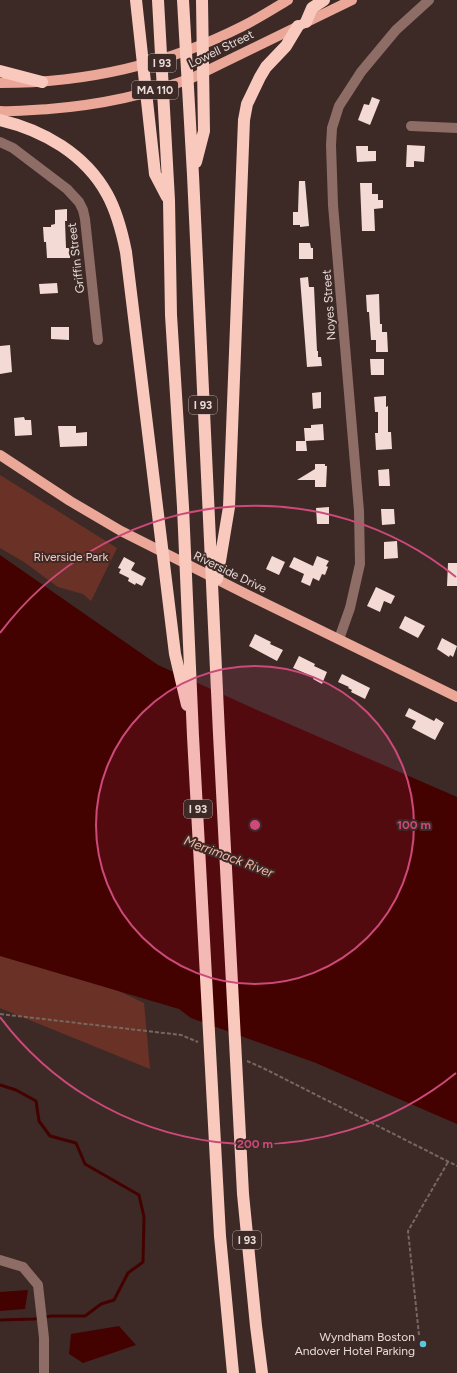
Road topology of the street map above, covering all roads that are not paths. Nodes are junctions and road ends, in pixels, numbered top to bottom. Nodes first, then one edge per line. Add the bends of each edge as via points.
1 (136, 0) edge
2 (288, 0) edge
3 (324, 0) edge
4 (352, 0) edge
5 (428, 0) edge
6 (202, 2) edge
7 (183, 3) edge
8 (158, 6) edge
9 (302, 24) junction
10 (0, 72) edge
11 (42, 82) junction
12 (0, 83) edge
13 (0, 111) edge
14 (0, 120) edge
15 (411, 126) dead end
16 (457, 128) edge
17 (0, 142) edge
18 (193, 175) junction
19 (169, 200) junction
20 (98, 340) dead end
21 (0, 455) edge
22 (213, 604) junction
23 (339, 639) junction
24 (457, 697) edge
25 (193, 736) junction
26 (0, 1260) edge
27 (44, 1373) edge
28 (232, 1373) edge
29 (262, 1373) edge

1 - 19 highway via 155,174
2 - 11 main road, Lowell Street / MA 110 via 210,42 175,55 114,72
3 - 9 highway via 312,8
4 - 9 main road, Lowell Street / MA 110
5 - 23 street, Noyes Street via 396,30 360,72 339,106 332,128 333,205 359,511 360,564 356,589
6 - 18 highway via 204,131
7 - 18 highway, I 93
8 - 19 highway, I 93
9 - 13 main road, Lowell Street / MA 110 via 194,77 158,90 88,105
9 - 22 highway via 260,77 247,104 244,120 229,506
10 - 11 highway
11 - 12 main road, Lowell Street / MA 110
14 - 25 highway via 41,133 64,147 85,165 100,183 121,228 175,654
15 - 16 street
17 - 20 street, Griffin Street via 67,189 83,210
18 - 22 highway, I 93
19 - 25 highway, I 93 via 171,315
21 - 23 main road, Riverside Drive via 121,531
22 - 29 highway, I 93 via 243,1194
23 - 24 main road, Riverside Drive
25 - 28 highway, I 93 via 221,1250
26 - 27 street via 23,1267 38,1285 44,1338

